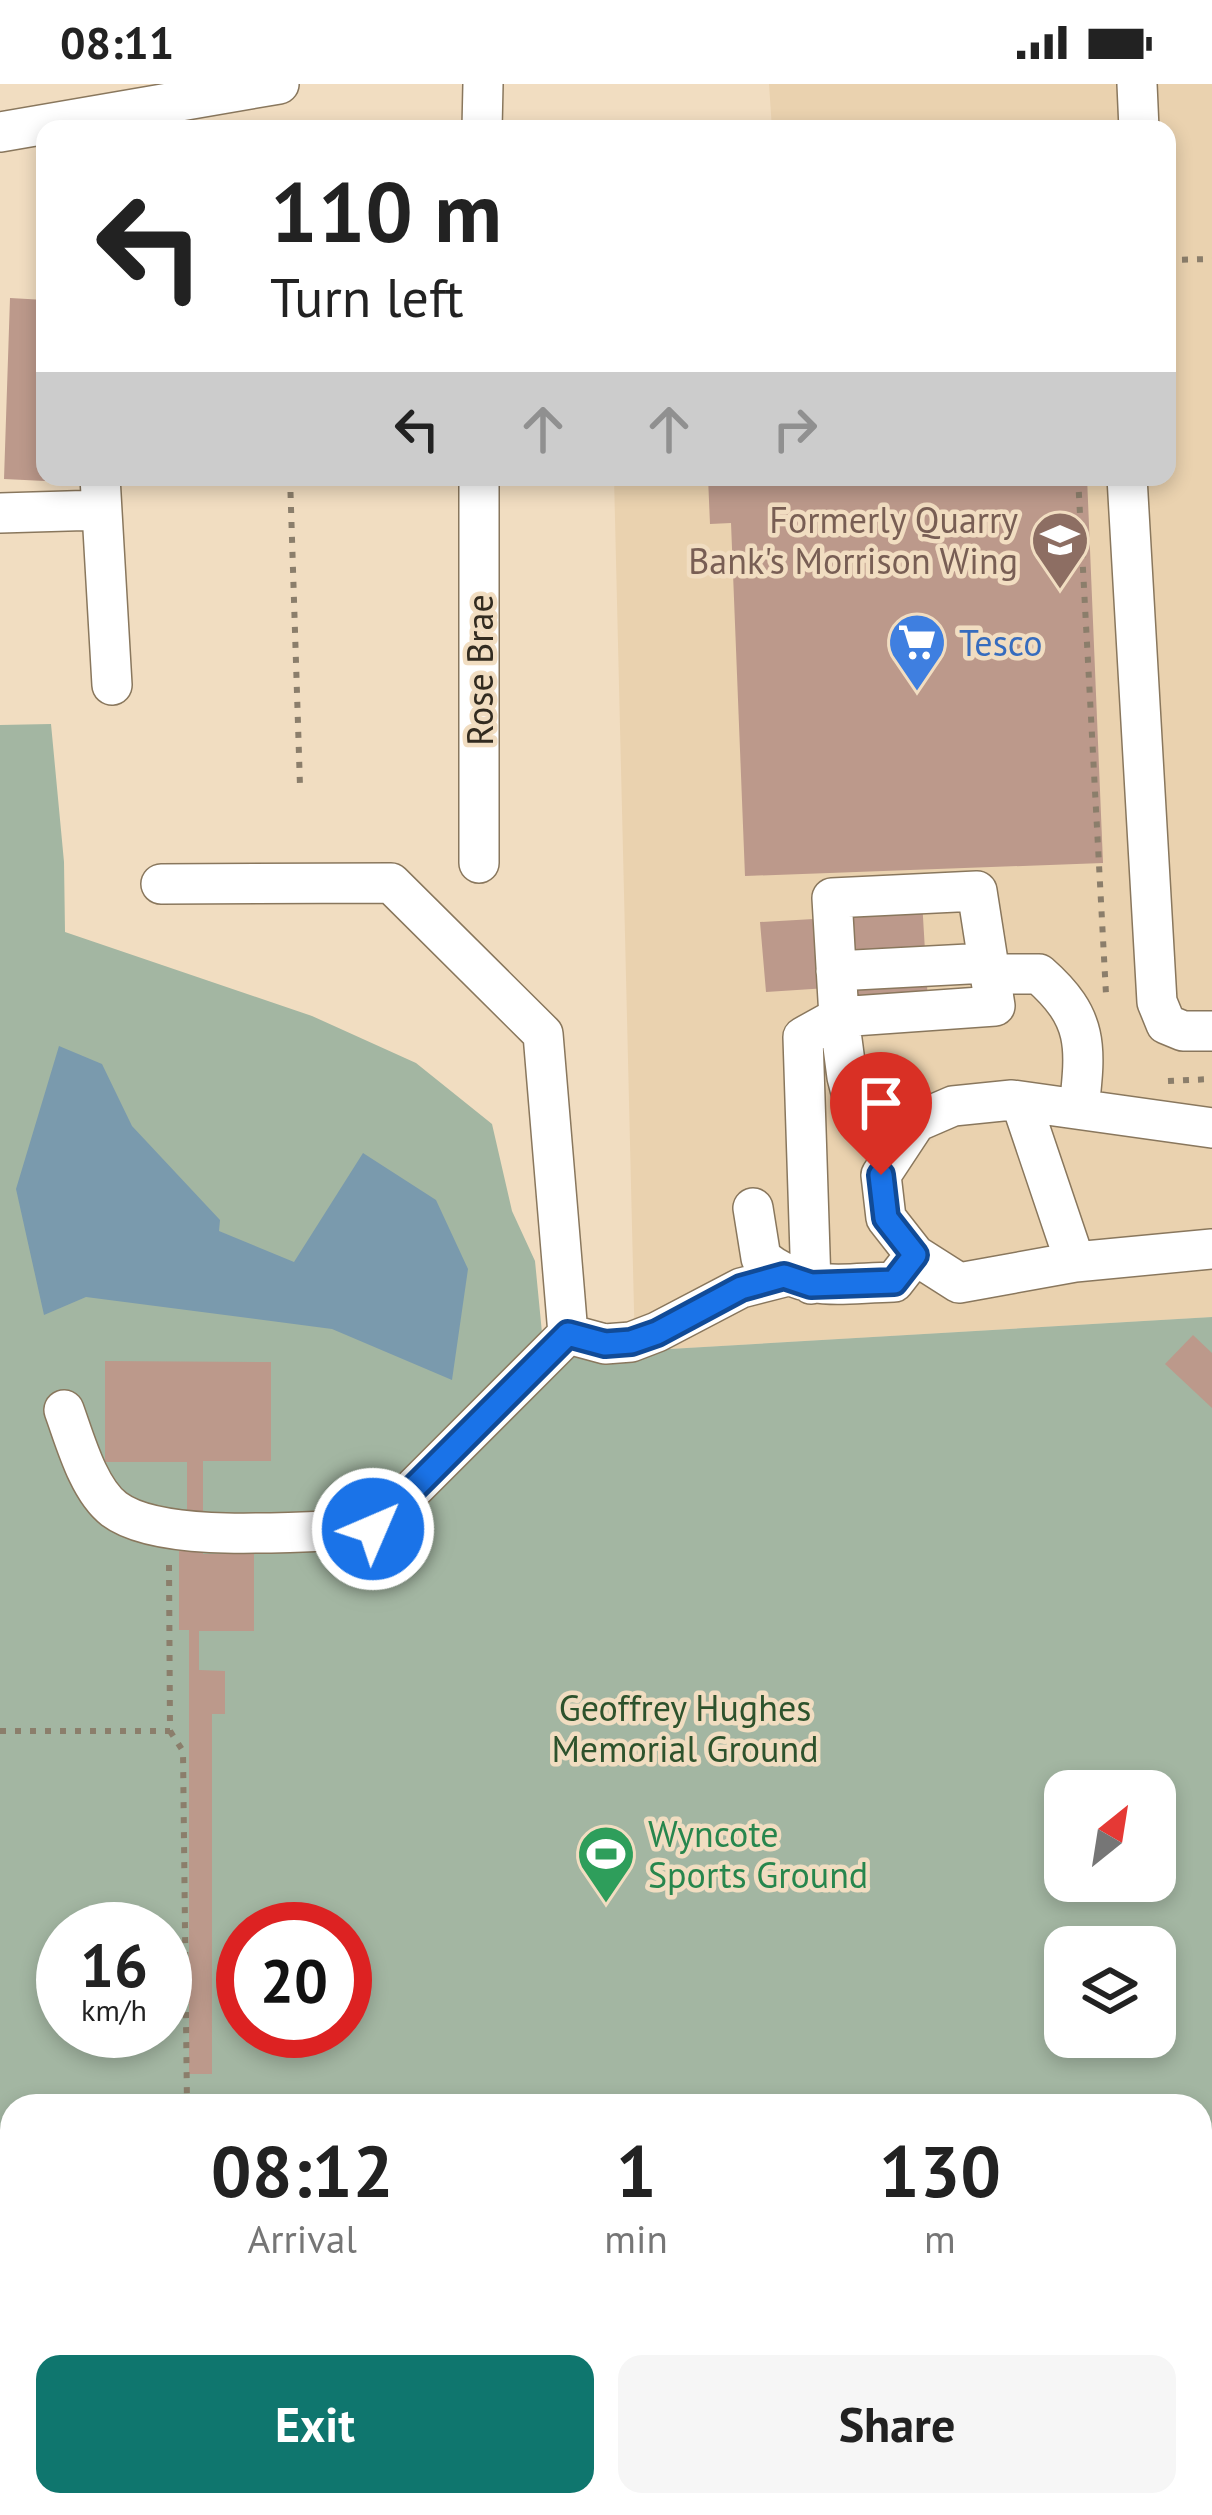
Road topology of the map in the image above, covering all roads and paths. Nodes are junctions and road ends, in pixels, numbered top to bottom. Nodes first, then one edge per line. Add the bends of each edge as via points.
1 (279, 84) edge
2 (483, 84) edge
3 (1136, 84) edge
4 (105, 100) edge
5 (39, 120) edge
6 (482, 120) edge
7 (1138, 120) edge
8 (36, 121) edge
9 (0, 132) edge
10 (1212, 259) edge
11 (1176, 260) edge
12 (290, 486) edge
13 (479, 486) edge
14 (1079, 486) edge
15 (1128, 486) edge
16 (101, 494) edge
17 (0, 513) edge
18 (112, 685) dead end
19 (300, 786) dead end
20 (479, 863) dead end
21 (161, 884) dead end
22 (989, 974) junction
23 (837, 995) junction
24 (1108, 1016) dead end
25 (1212, 1030) edge
26 (1212, 1078) edge
27 (1154, 1082) dead end
28 (1021, 1102) junction
29 (1079, 1109) junction
30 (1212, 1128) edge
31 (892, 1154) junction
32 (753, 1208) dead end
33 (1212, 1250) edge
34 (915, 1255) junction
35 (1075, 1262) junction
36 (797, 1281) junction
37 (568, 1334) junction
38 (64, 1410) dead end
39 (169, 1532) junction
40 (0, 1731) edge
41 (170, 1731) junction
42 (187, 2094) edge

1 - 4 street
2 - 6 street
3 - 7 street
4 - 5 street
8 - 9 street
10 - 11 path
12 - 19 path
13 - 20 street, Rose Brae
14 - 24 path
15 - 25 street via 1157,1002 1166,1024
16 - 17 street
16 - 18 street
21 - 37 street via 391,883 543,1034
22 - 23 street
22 - 23 street via 977,891 832,898
22 - 29 street via 1039,974 1067,999 1085,1057
23 - 31 street via 859,1123
23 - 36 street via 803,1037
26 - 27 path
28 - 29 street
28 - 31 street via 953,1106 916,1122
28 - 35 street
29 - 30 street
31 - 34 street via 881,1175 886,1218
32 - 36 street via 761,1258
33 - 35 street
34 - 35 street via 959,1283
34 - 36 street via 894,1282
36 - 37 street via 741,1288 631,1342
37 - 39 street via 373,1529
38 - 39 street via 84,1467 114,1509
39 - 41 path
40 - 41 path
41 - 42 path via 183,1750

